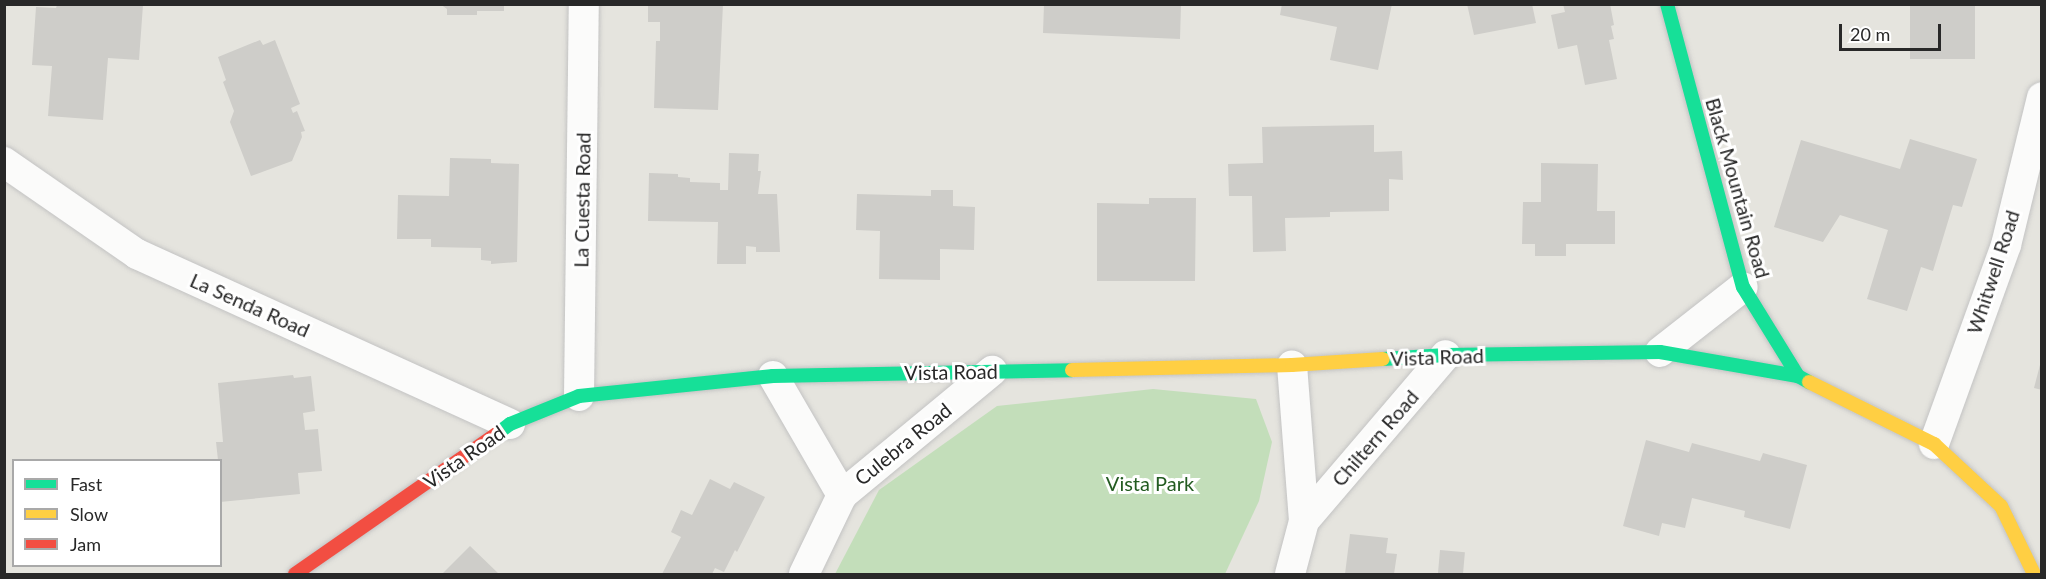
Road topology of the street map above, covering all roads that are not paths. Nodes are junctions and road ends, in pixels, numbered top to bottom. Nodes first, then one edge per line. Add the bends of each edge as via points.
1 (584, 4) edge
2 (1667, 4) edge
3 (2042, 97) edge
4 (4, 162) edge
5 (1743, 287) junction
6 (1660, 352) junction
7 (1446, 355) junction
8 (1292, 365) junction
9 (992, 371) junction
10 (773, 376) junction
11 (1798, 376) junction
12 (579, 396) junction
13 (510, 424) junction
14 (1934, 444) junction
15 (842, 495) junction
16 (1304, 521) junction
17 (295, 574) edge
18 (804, 574) edge
19 (1290, 574) edge
20 (2034, 574) edge

1 - 12 street, La Cuesta Road
2 - 5 street, Black Mountain Road
3 - 14 street, Whitwell Road via 2006,245
4 - 13 street, La Senda Road via 137,254
5 - 6 street
5 - 11 street, Black Mountain Road
6 - 7 street, Vista Road
6 - 11 street, Vista Road
7 - 8 street, Vista Road
7 - 16 street, Chiltern Road
8 - 9 street, Vista Road
8 - 16 street, Chiltern Road
9 - 10 street, Vista Road
9 - 15 street, Culebra Road
10 - 12 street, Vista Road
10 - 15 street, Culebra Road
11 - 14 street
12 - 13 street, Vista Road
13 - 17 street, Vista Road
14 - 20 street via 2001,506
15 - 18 street, Culebra Road
16 - 19 street, Chiltern Road

